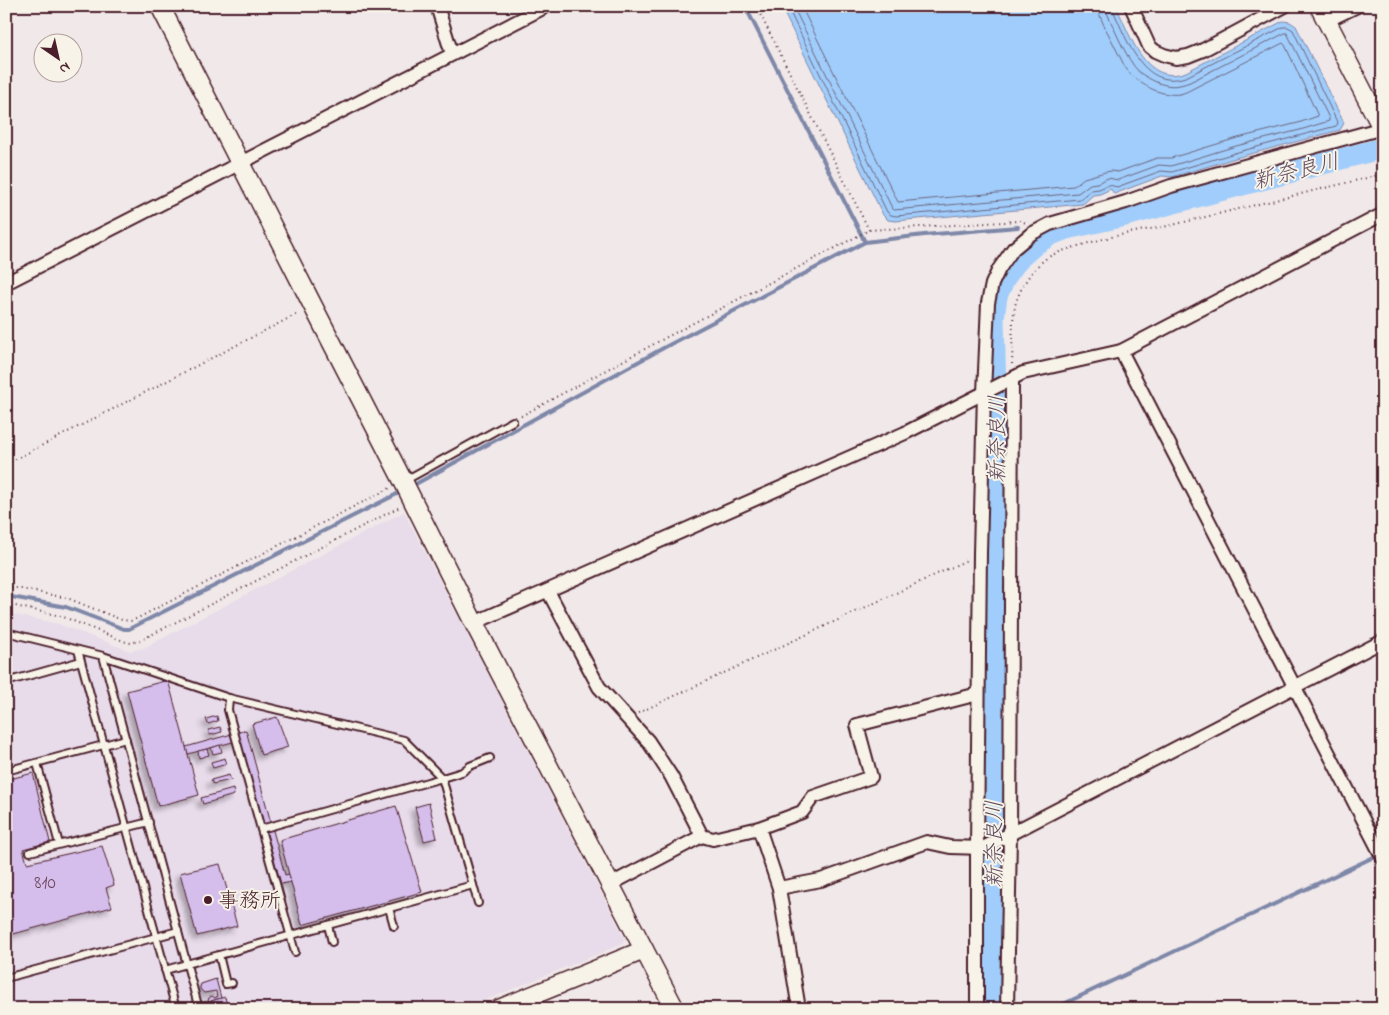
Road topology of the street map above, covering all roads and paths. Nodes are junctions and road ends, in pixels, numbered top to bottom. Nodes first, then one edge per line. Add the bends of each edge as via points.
1 (160, 6) edge
2 (437, 6) edge
3 (547, 6) edge
4 (756, 6) edge
5 (1131, 6) edge
6 (1285, 6) edge
7 (1357, 6) edge
8 (1323, 14) edge
9 (452, 54) junction
10 (1382, 129) edge
11 (240, 163) junction
12 (1383, 174) edge
13 (1383, 214) edge
14 (1041, 228) junction
15 (869, 230) junction
16 (6, 283) edge
17 (312, 306) junction
18 (1121, 351) junction
19 (1010, 380) junction
20 (987, 391) junction
21 (513, 421) joint
22 (6, 464) edge
23 (403, 481) junction
24 (413, 500) junction
25 (980, 553) junction
26 (6, 586) edge
27 (548, 591) junction
28 (6, 604) edge
29 (474, 623) junction
30 (6, 632) edge
31 (1383, 641) edge
32 (78, 650) junction
33 (103, 656) junction
34 (81, 661) junction
35 (6, 682) edge
36 (1294, 688) junction
37 (978, 694) junction
38 (229, 698) junction
39 (627, 718) junction
40 (126, 739) junction
41 (104, 744) junction
42 (490, 758) dead end
43 (38, 762) junction
44 (6, 771) edge
45 (442, 778) junction
46 (149, 822) junction
47 (126, 827) junction
48 (759, 828) junction
49 (261, 829) junction
50 (1006, 835) junction
51 (702, 836) junction
52 (59, 844) junction
53 (980, 848) junction
54 (30, 852) dead end
55 (1383, 858) edge
56 (611, 884) junction
57 (473, 885) junction
58 (779, 888) junction
59 (478, 903) dead end
60 (389, 908) junction
61 (328, 925) junction
62 (394, 926) dead end
63 (178, 931) junction
64 (290, 935) junction
65 (156, 936) junction
66 (332, 942) dead end
67 (644, 950) junction
68 (295, 952) dead end
69 (218, 955) junction
70 (188, 964) junction
71 (166, 970) junction
72 (6, 978) edge
73 (232, 982) dead end
74 (176, 1009) edge
75 (199, 1009) edge
76 (499, 1009) edge
77 (675, 1009) edge
78 (799, 1009) edge
79 (977, 1009) edge
80 (1007, 1009) edge

1 - 11 street
2 - 9 street
3 - 9 street
4 - 15 path
5 - 6 street via 1149,46 1176,58 1203,50
7 - 8 street
8 - 10 street
9 - 11 street
10 - 14 street via 1171,186
11 - 16 street
11 - 17 street
12 - 19 path via 1186,222 1111,236 1044,260 1024,284 1016,302
13 - 18 street
14 - 15 path via 1020,221
14 - 20 street via 1013,249 992,284 988,303
15 - 21 path
17 - 22 path
17 - 23 street
18 - 19 street via 1023,373
18 - 36 street
19 - 20 street
19 - 50 street
20 - 25 street
20 - 27 street via 904,433
21 - 23 lane
23 - 24 street
23 - 26 path via 132,621 67,598
24 - 28 path via 136,642 126,642 61,616
24 - 29 street
25 - 37 street
25 - 39 path
27 - 29 street
27 - 39 street via 599,687
29 - 56 street
30 - 32 lane
31 - 36 street
32 - 33 lane
32 - 34 lane
33 - 38 lane
33 - 40 lane
34 - 35 lane
34 - 41 lane
36 - 50 street
36 - 55 street
37 - 48 street via 858,725 872,777 813,797 802,812
37 - 53 street
38 - 45 lane via 404,740
38 - 49 lane via 228,710
39 - 51 street via 648,741 671,776
40 - 41 lane
40 - 46 lane
41 - 43 lane
41 - 47 lane
42 - 45 lane
43 - 44 lane
43 - 52 lane
45 - 49 lane
45 - 57 lane
46 - 47 lane
46 - 63 lane
47 - 52 lane
47 - 65 lane
48 - 51 street via 713,839
48 - 58 street
49 - 64 lane
50 - 53 street
50 - 80 street
51 - 56 street
52 - 54 lane
53 - 58 street via 950,848 927,842 821,880
53 - 79 street
56 - 67 street
57 - 59 lane
57 - 60 lane
58 - 78 street
60 - 61 lane
60 - 62 lane
61 - 64 lane
61 - 66 lane
63 - 65 lane
63 - 70 lane
64 - 68 lane
64 - 69 lane
65 - 71 lane
65 - 72 lane
67 - 76 street
67 - 77 street
69 - 70 lane
69 - 73 lane via 226,984
70 - 71 lane
70 - 75 lane
71 - 74 lane

